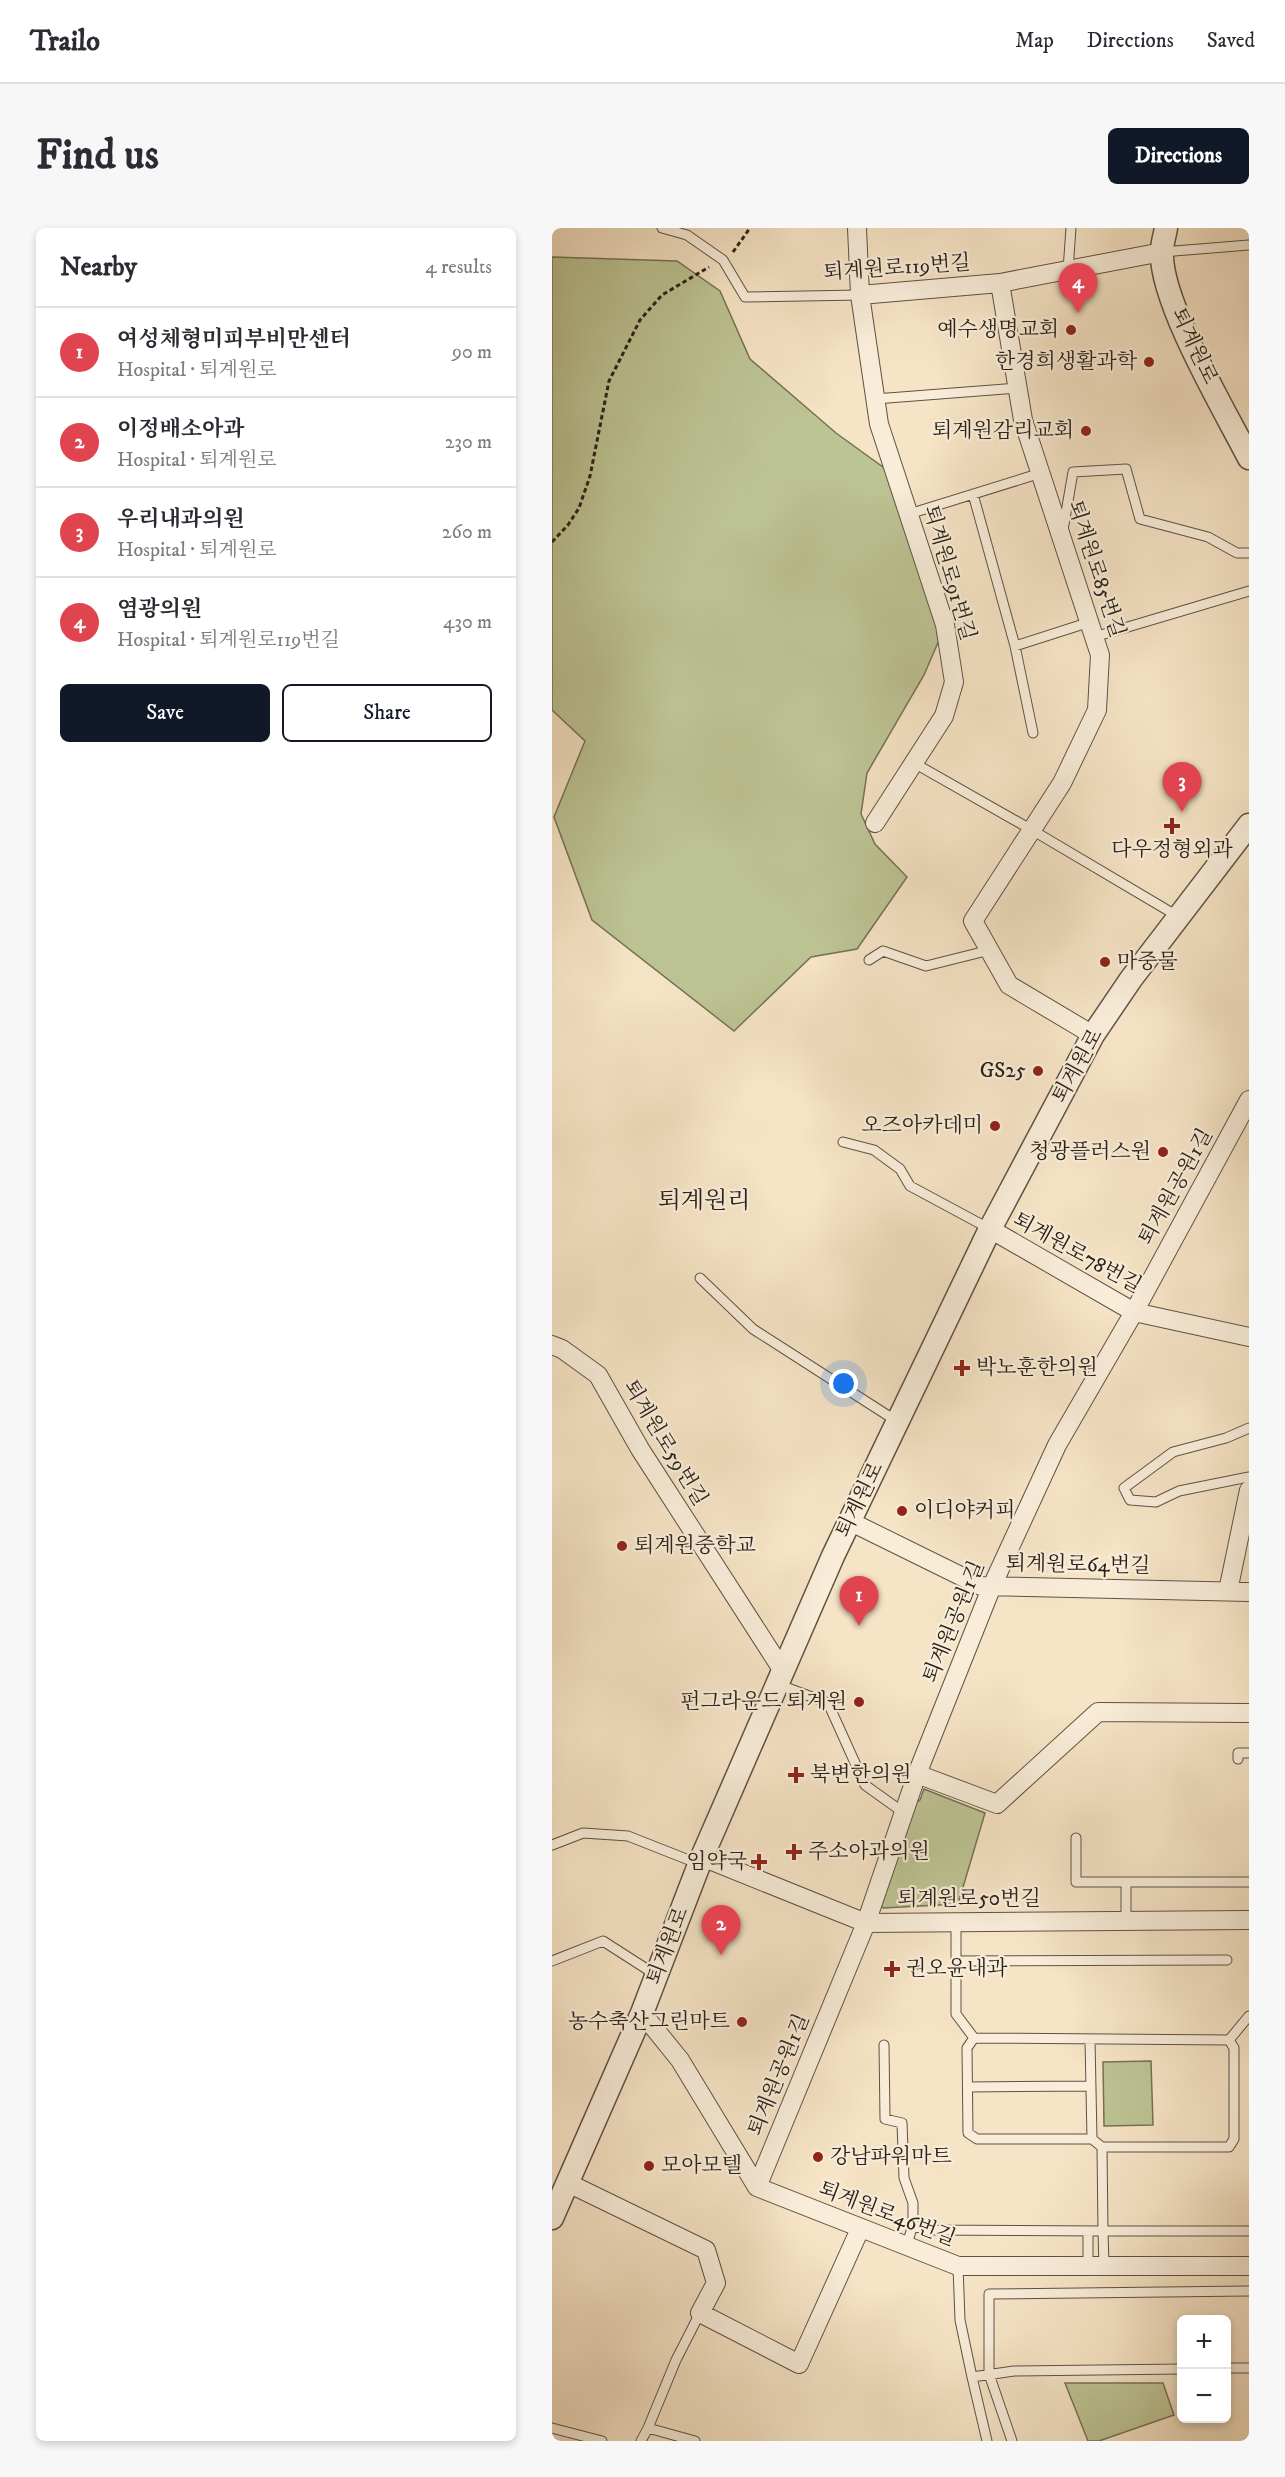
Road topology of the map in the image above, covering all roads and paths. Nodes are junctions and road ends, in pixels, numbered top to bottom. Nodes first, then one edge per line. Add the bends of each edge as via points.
1 (662, 228) edge
2 (750, 228) edge
3 (857, 228) edge
4 (1071, 228) edge
5 (1166, 228) edge
6 (1249, 245) edge
7 (1162, 252) junction
8 (726, 256) dead end
9 (717, 262) dead end
10 (1068, 270) junction
11 (1000, 283) junction
12 (860, 296) junction
13 (1018, 388) junction
14 (875, 399) junction
15 (1249, 458) edge
16 (1041, 473) junction
17 (973, 494) junction
18 (909, 514) junction
19 (1062, 534) junction
20 (552, 542) edge
21 (1249, 553) edge
22 (1249, 591) edge
23 (1092, 630) junction
24 (1015, 646) junction
25 (1032, 733) dead end
26 (914, 763) junction
27 (875, 823) dead end
28 (1032, 830) junction
29 (1243, 838) edge
30 (1179, 917) junction
31 (990, 950) junction
32 (869, 960) dead end
33 (1093, 1035) junction
34 (1249, 1100) edge
35 (843, 1142) dead end
36 (990, 1229) junction
37 (700, 1278) dead end
38 (1134, 1312) junction
39 (1249, 1336) edge
40 (552, 1345) edge
41 (898, 1422) junction
42 (1249, 1428) edge
43 (1249, 1477) edge
44 (1249, 1490) edge
45 (849, 1521) junction
46 (992, 1586) junction
47 (1228, 1591) junction
48 (1249, 1592) edge
49 (780, 1677) junction
50 (1249, 1713) edge
51 (1249, 1753) edge
52 (1238, 1759) dead end
53 (917, 1774) junction
54 (904, 1813) junction
55 (1076, 1838) dead end
56 (552, 1845) edge
57 (701, 1860) junction
58 (1125, 1882) junction
59 (1249, 1882) edge
60 (1249, 1920) edge
61 (1125, 1921) junction
62 (956, 1922) junction
63 (866, 1923) junction
64 (956, 1960) junction
65 (1227, 1960) dead end
66 (552, 1961) edge
67 (656, 1975) junction
68 (642, 2013) junction
69 (1249, 2016) edge
70 (974, 2038) junction
71 (1090, 2039) junction
72 (1229, 2040) junction
73 (884, 2045) dead end
74 (1091, 2085) junction
75 (968, 2087) junction
76 (1092, 2139) junction
77 (1102, 2147) junction
78 (568, 2182) junction
79 (757, 2187) junction
80 (552, 2218) edge
81 (913, 2225) junction
82 (860, 2229) junction
83 (1088, 2231) junction
84 (1103, 2231) junction
85 (1249, 2231) edge
86 (906, 2247) junction
87 (958, 2266) junction
88 (1096, 2266) junction
89 (1249, 2266) edge
90 (1249, 2292) edge
91 (700, 2313) junction
92 (1231, 2368) edge
93 (1249, 2368) edge
94 (1177, 2369) edge
95 (989, 2374) junction
96 (972, 2377) junction
97 (552, 2428) edge
98 (648, 2428) junction
99 (602, 2441) edge
100 (641, 2441) edge
101 (695, 2441) edge
102 (987, 2441) edge
103 (1012, 2441) edge

1 - 12 lane, 퇴계원로119번길 via 687,235 723,260 745,297
2 - 8 path via 735,251
3 - 12 street, 퇴계원로91번길
4 - 10 lane
5 - 7 street, 퇴계원로
6 - 7 lane
7 - 10 street, 퇴계원로119번길
7 - 15 street, 퇴계원로 via 1169,291 1193,349
9 - 20 path via 662,295 640,320 609,381 590,476 579,508
10 - 11 street, 퇴계원로119번길
11 - 12 street, 퇴계원로119번길
11 - 13 street, 퇴계원로85번길
12 - 14 street, 퇴계원로91번길
13 - 14 lane
13 - 16 street, 퇴계원로85번길 via 1023,420
14 - 18 street, 퇴계원로91번길 via 879,424
16 - 17 lane
16 - 19 street, 퇴계원로85번길
17 - 18 lane
17 - 24 lane
18 - 26 street, 퇴계원로91번길 via 945,625 954,682 944,716
19 - 21 lane via 1073,472 1126,469 1140,519 1208,537 1237,553
19 - 23 street, 퇴계원로85번길
22 - 23 lane
23 - 24 lane
23 - 28 street, 퇴계원로85번길 via 1100,655 1097,710 1062,783
24 - 25 lane
26 - 27 street, 퇴계원로91번길
26 - 28 lane
28 - 30 lane
28 - 31 street, 퇴계원로85번길 via 974,921
29 - 30 street, 퇴계원로
30 - 33 street, 퇴계원로
31 - 32 lane via 926,966 883,951
31 - 33 street, 퇴계원로85번길 via 1009,985
33 - 36 street, 퇴계원로
34 - 38 street, 퇴계원공원1길
35 - 36 lane via 874,1150 900,1169 910,1186
36 - 38 street, 퇴계원로78번길
36 - 41 street, 퇴계원로
37 - 41 lane via 753,1329
38 - 39 street, 퇴계원로78번길
38 - 46 street, 퇴계원공원1길 via 1056,1445
40 - 49 street, 퇴계원로59번길 via 598,1375
41 - 45 street, 퇴계원로
42 - 43 lane via 1173,1452 1124,1488 1130,1500 1156,1502 1179,1491
44 - 47 street
45 - 46 street, 퇴계원로64번길 via 981,1586
45 - 49 street, 퇴계원로
46 - 47 street, 퇴계원로64번길
46 - 53 street, 퇴계원공원1길
47 - 48 street, 퇴계원로64번길
49 - 54 lane via 828,1703 865,1785
49 - 57 street, 퇴계원로
50 - 53 street via 1098,1712 997,1804
51 - 52 lane via 1238,1753
53 - 54 street, 퇴계원공원1길
54 - 63 street, 퇴계원공원1길
55 - 58 lane via 1076,1882
56 - 57 lane via 583,1833 628,1836
57 - 63 street, 퇴계원로50번길
57 - 67 street, 퇴계원로
58 - 59 lane
58 - 61 lane
60 - 61 street, 퇴계원로50번길
61 - 62 street, 퇴계원로50번길
62 - 63 street, 퇴계원로50번길
62 - 64 lane
63 - 79 street, 퇴계원공원1길
64 - 65 lane
64 - 70 lane via 956,2013
66 - 67 lane via 603,1941
67 - 68 street, 퇴계원로
68 - 78 street, 퇴계원로
68 - 79 street via 680,2060
69 - 72 lane
70 - 71 lane
70 - 75 lane via 967,2048
71 - 72 lane
71 - 74 lane
72 - 77 lane via 1234,2048 1234,2139 1229,2147
73 - 81 lane via 885,2119 902,2123 904,2178 913,2203
74 - 75 lane
74 - 76 lane
75 - 76 lane via 968,2133 977,2139
76 - 77 lane
77 - 84 lane
78 - 80 street, 퇴계원로
78 - 91 street via 706,2250 716,2283
79 - 82 street, 퇴계원로46번길
81 - 83 lane via 925,2230
81 - 86 lane
82 - 86 street, 퇴계원로46번길
82 - 91 street via 800,2364
83 - 84 lane
83 - 88 lane
84 - 85 lane
84 - 88 lane
86 - 87 street, 퇴계원로46번길
87 - 88 street, 퇴계원로46번길
87 - 96 lane via 960,2320
88 - 89 street, 퇴계원로46번길
90 - 95 lane via 989,2294
91 - 98 lane
92 - 93 lane
94 - 95 lane
95 - 96 lane
95 - 103 lane
96 - 102 lane
97 - 99 lane
98 - 100 lane
98 - 101 lane

